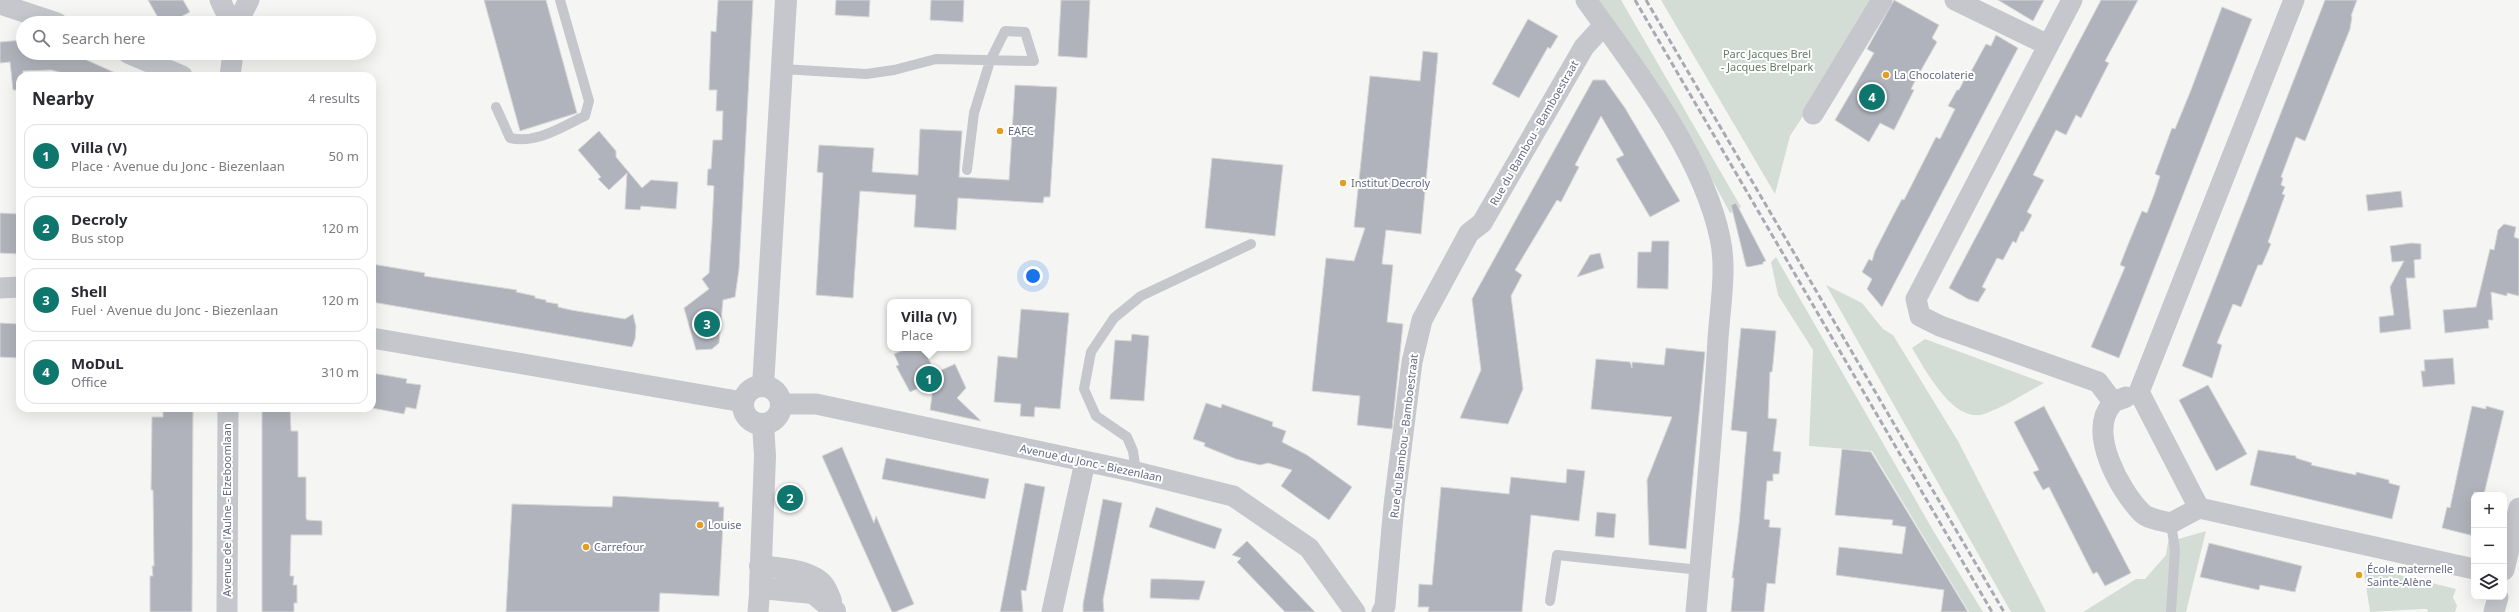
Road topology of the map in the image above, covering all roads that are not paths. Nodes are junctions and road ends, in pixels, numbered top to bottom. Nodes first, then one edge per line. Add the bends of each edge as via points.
1 (220, 0) edge
2 (249, 0) edge
3 (560, 0) edge
4 (786, 0) edge
5 (1586, 0) edge
6 (1882, 0) edge
7 (1955, 0) edge
8 (2072, 0) edge
9 (2294, 0) edge
10 (0, 4) edge
11 (36, 16) edge
12 (228, 16) edge
13 (241, 16) edge
14 (1604, 25) junction
15 (2048, 45) junction
16 (144, 60) edge
17 (232, 60) edge
18 (990, 61) junction
19 (782, 69) junction
20 (173, 72) edge
21 (231, 72) edge
22 (496, 107) dead end
23 (1813, 114) dead end
24 (967, 170) dead end
25 (1251, 244) dead end
26 (16, 287) edge
27 (0, 288) edge
28 (376, 339) edge
29 (763, 386) junction
30 (2139, 392) junction
31 (743, 402) junction
32 (2113, 402) junction
33 (781, 404) junction
34 (228, 412) edge
35 (763, 424) junction
36 (1085, 462) junction
37 (1136, 472) junction
38 (2199, 508) junction
39 (2519, 508) edge
40 (2171, 524) junction
41 (2505, 564) edge
42 (760, 566) junction
43 (2471, 568) edge
44 (1700, 570) junction
45 (760, 588) junction
46 (2497, 600) edge
47 (1550, 601) dead end
48 (227, 612) edge
49 (758, 612) edge
50 (835, 612) edge
51 (1052, 612) edge
52 (1355, 612) edge
53 (1382, 612) edge
54 (1696, 612) edge
55 (2171, 612) edge
56 (2494, 612) edge

1 - 12 street
2 - 13 street
3 - 22 lane via 589,101 585,116 545,136 520,140 510,138
4 - 19 street
5 - 14 street
6 - 23 street
7 - 15 street
8 - 15 street
9 - 30 street
10 - 11 street
14 - 44 street via 1689,155 1710,203 1720,239 1722,267 1714,414
14 - 53 street, Rue du Bambou - Bamboestraat via 1584,47 1482,223 1469,233 1422,320 1412,362 1394,505 1386,606
15 - 32 street via 1916,299 1920,316 1940,326 2098,382
16 - 20 street
17 - 21 street
18 - 18 lane via 1034,61 1025,32 1005,31
18 - 19 lane via 936,59 866,74
18 - 24 lane via 974,113
19 - 29 street
25 - 37 lane via 1141,296 1114,318 1091,352 1084,390 1096,416 1127,437 1133,451
26 - 27 street
28 - 31 street
29 - 31 street via 750,390
29 - 33 street via 776,392
30 - 32 street
30 - 38 street
31 - 35 street via 748,418
32 - 40 street via 2103,419 2104,446 2119,482 2143,515
33 - 35 street via 776,418
33 - 36 street, Avenue du Jonc - Biezenlaan via 816,404
34 - 48 street, Avenue de l'Aulne - Elzeboomlaan
35 - 42 street via 765,456
36 - 37 street, Avenue du Jonc - Biezenlaan
36 - 51 street
37 - 52 street, Avenue du Jonc - Biezenlaan via 1233,496 1309,548
38 - 40 street
38 - 43 street
39 - 41 street
40 - 55 lane via 2175,550
42 - 45 street
42 - 50 street via 808,574 824,585
44 - 47 lane via 1557,555
44 - 54 street
45 - 49 street
45 - 50 street via 813,593
46 - 56 street

